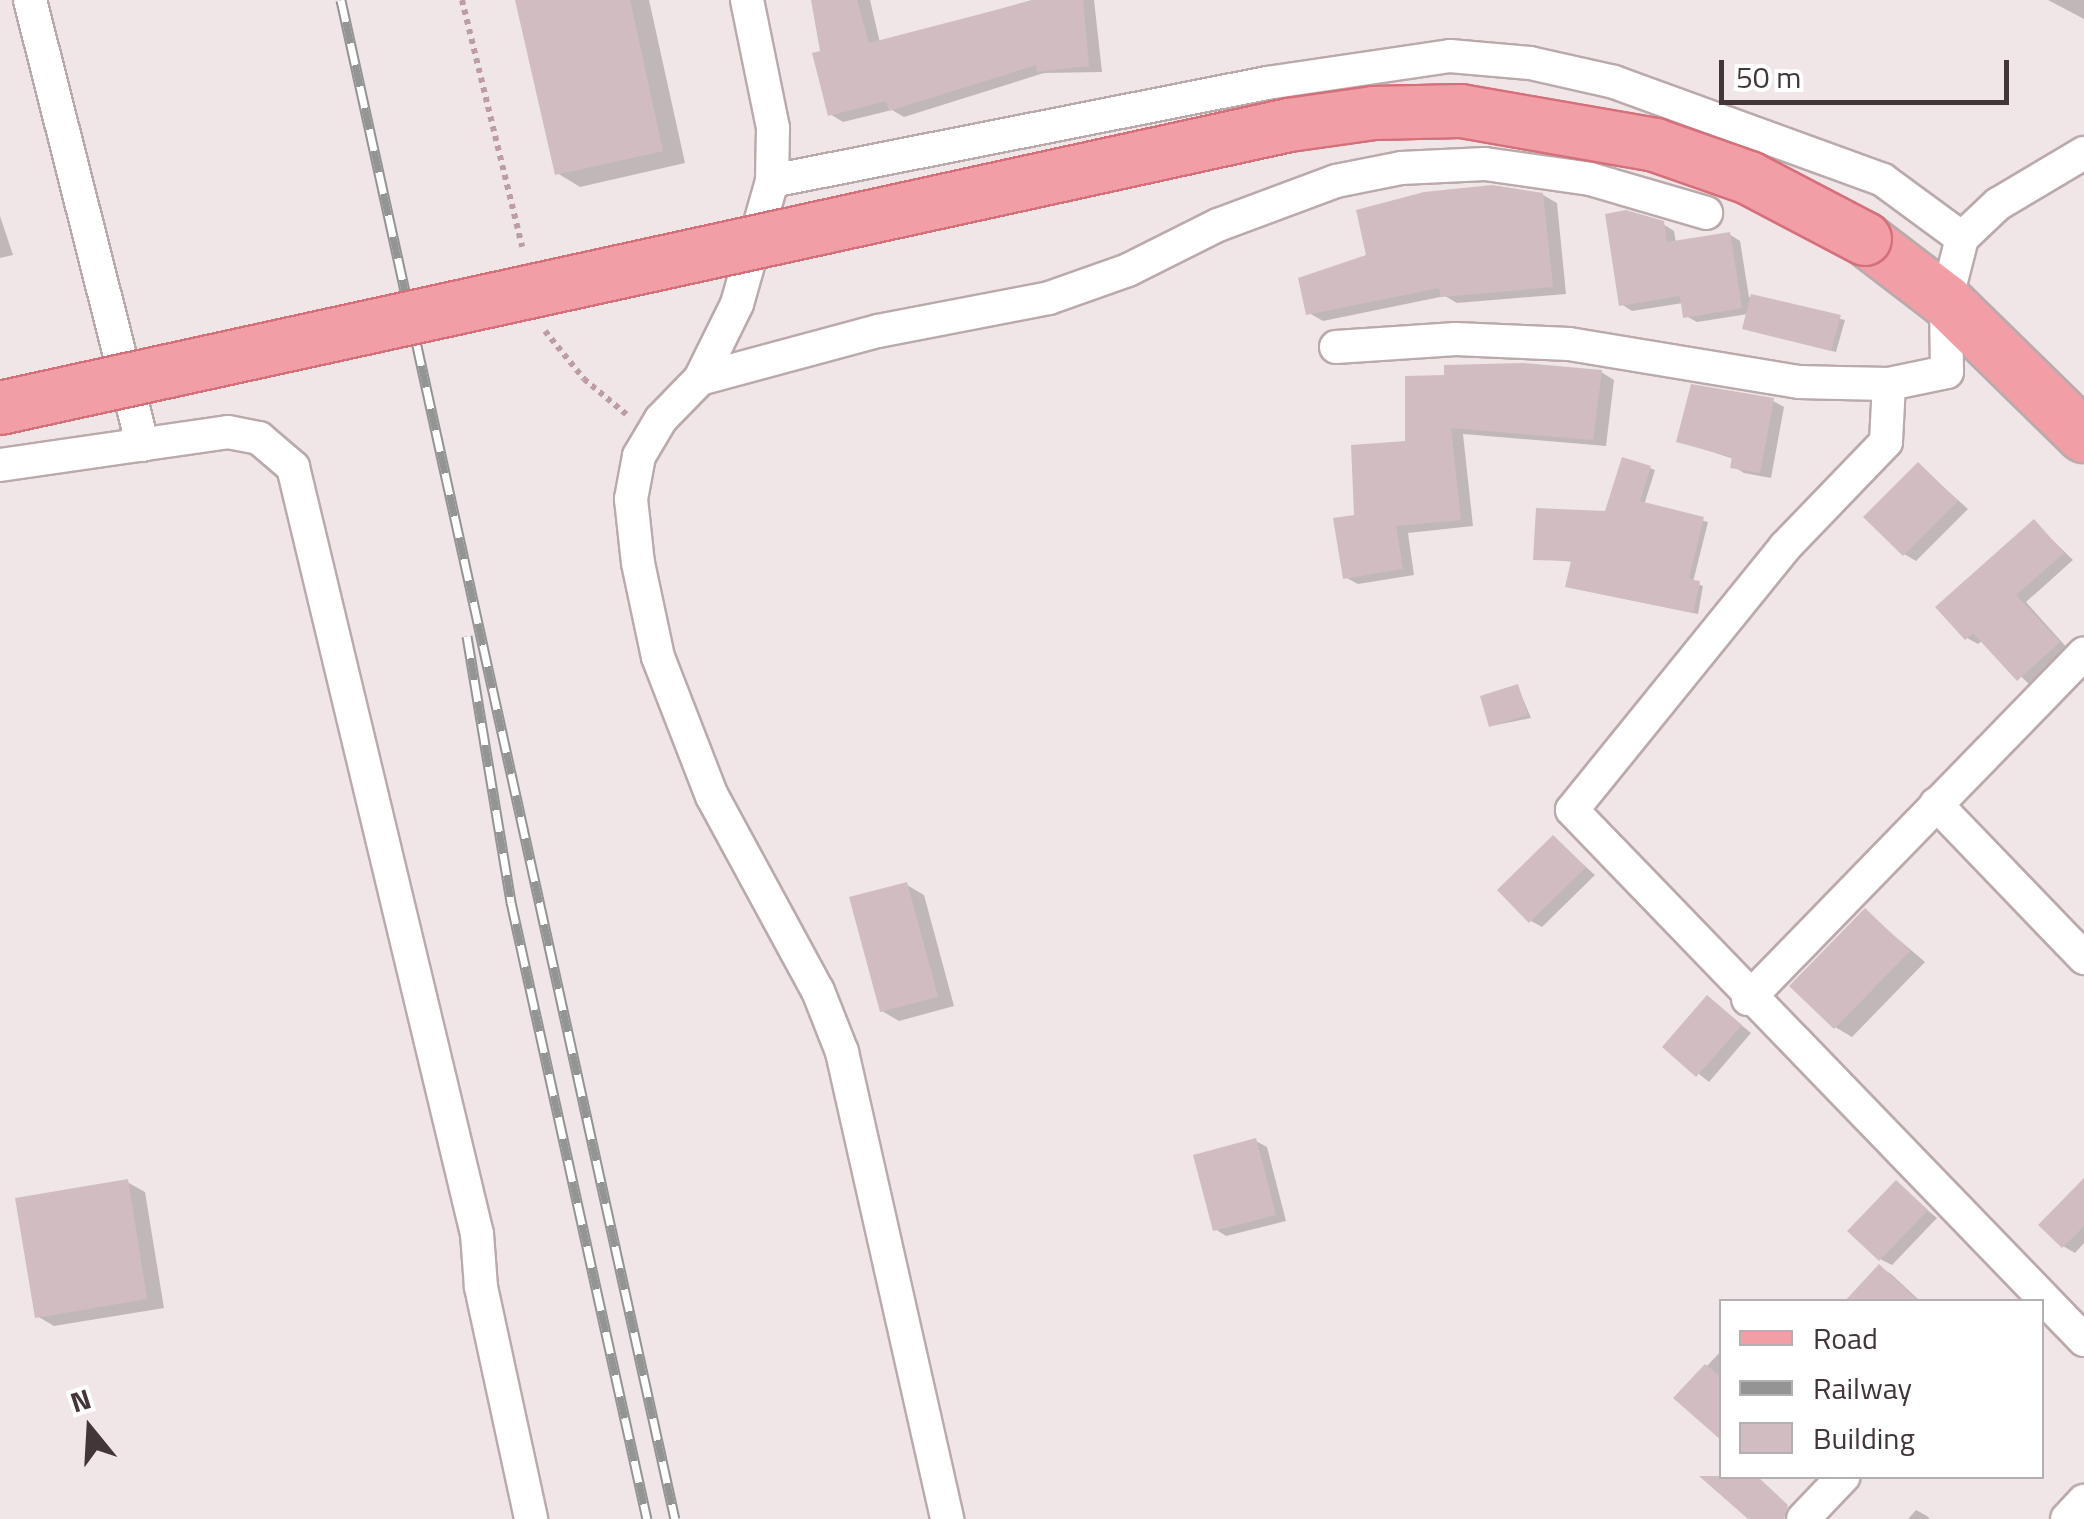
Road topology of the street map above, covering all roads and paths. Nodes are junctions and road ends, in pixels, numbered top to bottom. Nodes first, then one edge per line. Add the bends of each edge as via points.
1 (30, 0) edge
2 (462, 0) edge
3 (747, 0) edge
4 (2084, 153) edge
5 (772, 181) junction
6 (1706, 213) dead end
7 (1962, 238) junction
8 (524, 255) dead end
9 (1946, 302) junction
10 (540, 311) dead end
11 (1336, 348) dead end
12 (700, 379) junction
13 (1889, 384) junction
14 (0, 408) edge
15 (652, 434) junction
16 (2084, 436) edge
17 (143, 444) junction
18 (0, 465) edge
19 (2084, 653) edge
20 (1936, 804) junction
21 (2084, 958) edge
22 (1748, 999) junction
23 (2023, 1294) edge
24 (2044, 1310) edge
25 (2084, 1340) edge
26 (1841, 1479) edge
27 (2084, 1501) edge
28 (531, 1519) edge
29 (948, 1519) edge
30 (1803, 1519) edge
31 (2067, 1519) edge

1 - 17 street
2 - 8 path
3 - 5 street via 773,128
4 - 7 street via 1998,204
5 - 7 street via 1267,82 1450,56 1530,63 1614,82 1884,180
5 - 12 street via 737,304
6 - 12 street via 1590,178 1485,164 1401,168 1336,181 1235,218 1128,270 1049,298 878,331
7 - 9 street
9 - 13 street via 1947,372
9 - 14 main road, bridge via 1866,239 1749,178 1655,146 1480,113 1374,113 1289,125
9 - 16 main road
10 - 15 path via 558,351
11 - 13 street via 1456,339 1569,344 1800,382
12 - 15 street
13 - 22 street via 1886,442 1785,548 1574,801 1577,818
15 - 29 street via 631,499 658,657 712,796 818,991 842,1052
17 - 18 street
17 - 28 street via 228,432 259,438 293,467 476,1234 481,1288
19 - 20 street
20 - 21 street
20 - 22 street
22 - 23 street
24 - 25 street
26 - 30 street
27 - 31 street

